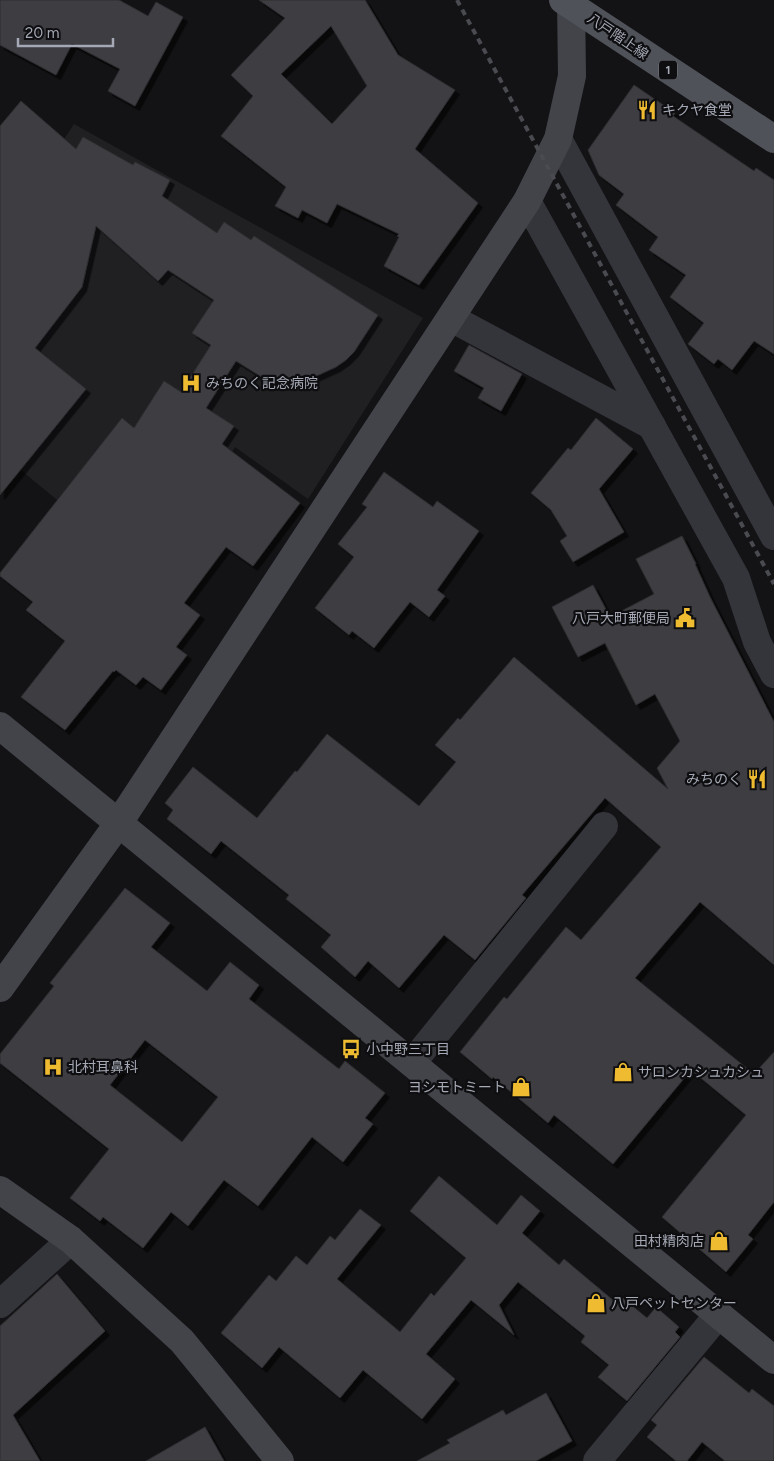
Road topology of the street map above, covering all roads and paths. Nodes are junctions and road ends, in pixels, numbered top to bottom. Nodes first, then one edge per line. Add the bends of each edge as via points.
1 (568, 1) edge
2 (558, 139) junction
3 (774, 139) edge
4 (527, 201) junction
5 (450, 318) junction
6 (652, 426) junction
7 (774, 536) edge
8 (774, 674) edge
9 (0, 726) edge
10 (118, 824) junction
11 (604, 826) dead end
12 (1, 983) edge
13 (412, 1063) junction
14 (0, 1190) edge
15 (71, 1240) junction
16 (0, 1304) edge
17 (718, 1314) junction
18 (774, 1360) edge
19 (280, 1461) edge
20 (598, 1461) edge

1 - 2 street via 572,76
1 - 3 main road, 八戸階上線 / 1
2 - 4 street
2 - 7 street
4 - 5 street
4 - 6 street
5 - 6 street
5 - 10 street
6 - 8 street via 736,578 757,642
9 - 10 street
10 - 12 street
10 - 13 street
11 - 13 street
13 - 17 street
14 - 15 street
15 - 16 street
15 - 19 street via 182,1342
17 - 18 street
17 - 20 street

